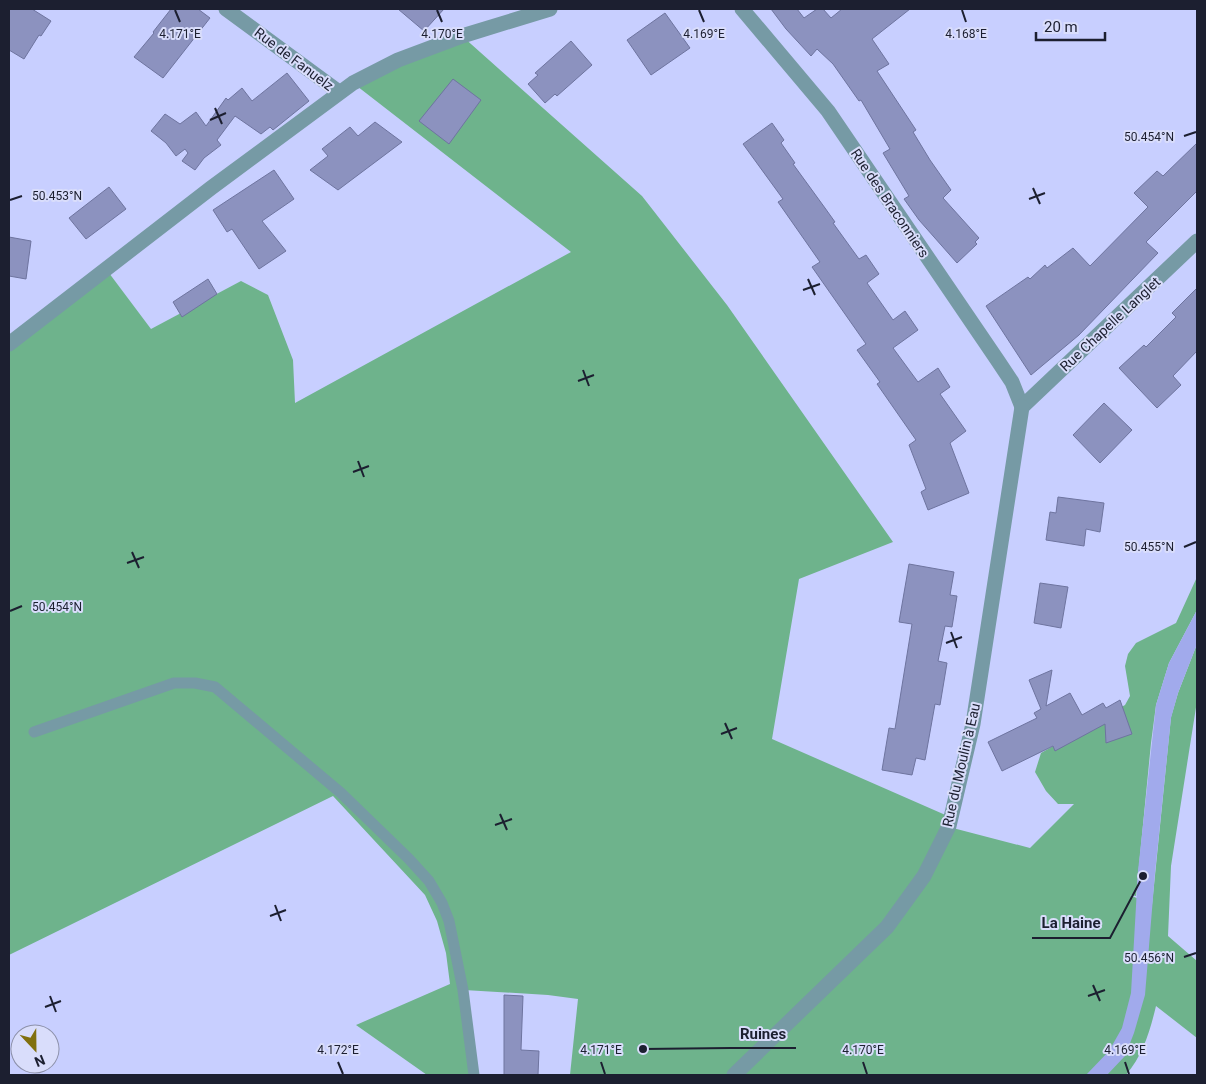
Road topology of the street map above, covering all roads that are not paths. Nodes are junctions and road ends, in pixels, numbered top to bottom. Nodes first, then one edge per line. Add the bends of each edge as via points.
1 (226, 9) edge
2 (550, 9) edge
3 (742, 9) edge
4 (338, 92) junction
5 (1197, 241) edge
6 (9, 344) edge
7 (1022, 407) junction
8 (34, 732) dead end
9 (474, 1075) edge
10 (734, 1075) edge

1 - 4 street, Rue de Fanuelz
2 - 4 street via 398,60
3 - 7 street, Rue des Braconniers via 828,111 1012,382
4 - 6 street
5 - 7 street, Rue Chapelle Langlet
7 - 10 street, Rue du Moulin à Eau via 973,724 949,826 924,876 887,927
8 - 9 lane via 174,683 196,682 215,687 340,793 429,881 449,921 463,990

